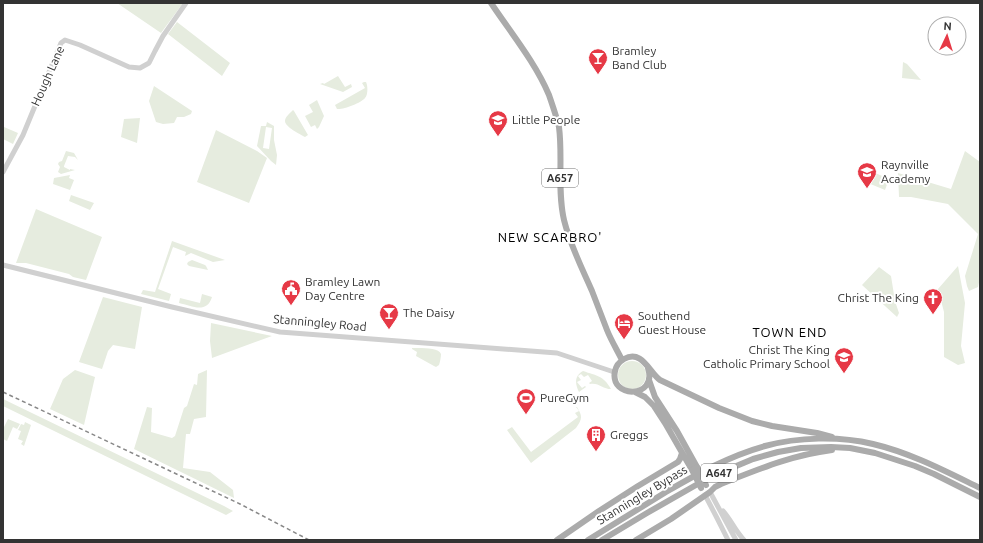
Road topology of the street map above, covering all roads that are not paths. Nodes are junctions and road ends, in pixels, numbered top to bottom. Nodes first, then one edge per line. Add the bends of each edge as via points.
1 (186, 3) edge
2 (491, 3) edge
3 (3, 172) edge
4 (3, 265) edge
5 (622, 360) junction
6 (648, 368) junction
7 (614, 372) junction
8 (649, 380) junction
9 (635, 392) junction
10 (846, 440) junction
11 (850, 448) junction
12 (682, 453) junction
13 (694, 469) junction
14 (980, 488) edge
15 (708, 494) junction
16 (980, 497) edge
17 (719, 508) junction
18 (557, 540) edge
19 (588, 540) edge
20 (602, 540) edge
21 (636, 540) edge
22 (728, 540) edge
23 (736, 540) edge
24 (744, 540) edge

1 - 3 street, Hough Lane via 163,36 149,63 140,68 129,67 65,40 61,43 23,135
2 - 5 main road, A657 via 530,59 549,96 560,138 560,185 564,221 607,330
4 - 7 street, Stanningley Road via 280,332 557,353
5 - 6 main road via 639,358
5 - 7 main road
6 - 8 main road
6 - 10 main road, A647 via 660,380 738,416 772,426
7 - 9 main road via 620,388
8 - 9 main road via 644,388
8 - 13 main road via 655,397 673,425
9 - 12 main road via 654,406
10 - 14 main road, A647 via 895,450
10 - 19 main road, Stanningley Bypass / A647 via 802,439 742,453 708,468
11 - 15 main road, A647 via 791,458 721,484
11 - 16 main road, A647 via 915,466
11 - 20 main road, Stanningley Bypass / A647 via 801,448 753,459 710,477
12 - 13 main road
12 - 18 main road via 678,462 605,506
13 - 15 main road, bridge
15 - 17 street
15 - 21 main road, A647
15 - 22 street
17 - 23 street
17 - 24 street

